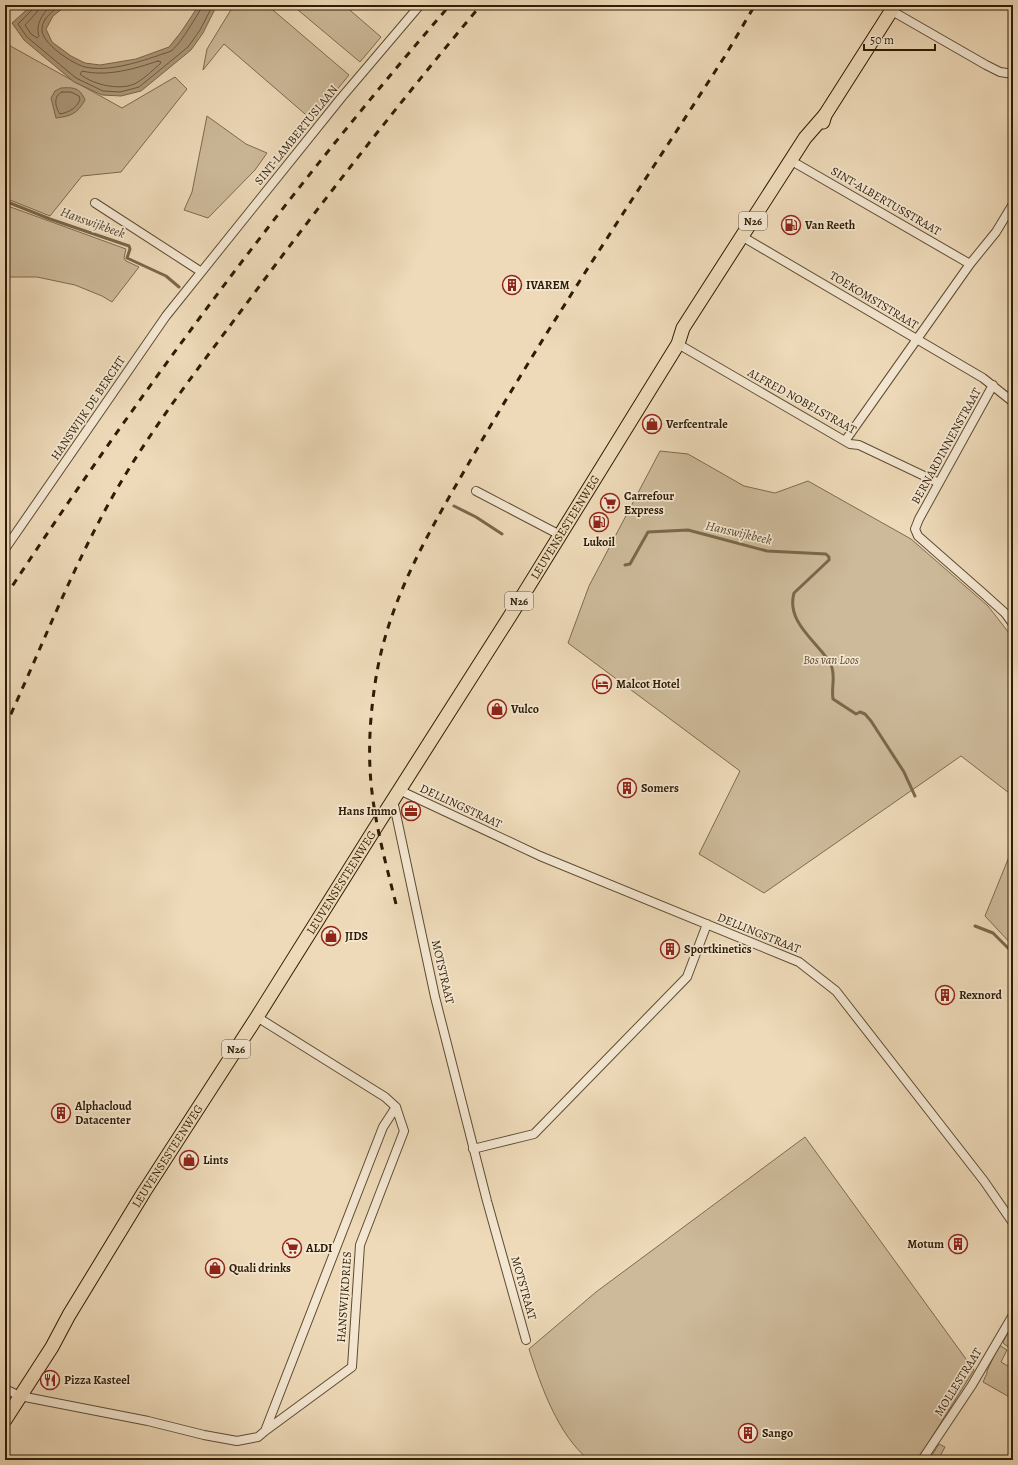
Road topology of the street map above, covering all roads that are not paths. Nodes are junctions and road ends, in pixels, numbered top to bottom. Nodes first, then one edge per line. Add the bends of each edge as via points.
1 (420, 5) edge
2 (893, 8) edge
3 (1013, 74) edge
4 (794, 162) junction
5 (95, 203) dead end
6 (1013, 204) edge
7 (746, 239) junction
8 (970, 264) junction
9 (200, 271) junction
10 (192, 282) joint
11 (917, 340) junction
12 (678, 344) junction
13 (993, 385) junction
14 (1013, 402) edge
15 (845, 441) junction
16 (939, 483) junction
17 (476, 491) dead end
18 (560, 535) junction
19 (5, 549) edge
20 (1013, 624) edge
21 (396, 795) junction
22 (707, 924) junction
23 (257, 1017) junction
24 (396, 1107) junction
25 (473, 1149) junction
26 (1011, 1213) edge
27 (1013, 1223) edge
28 (1013, 1315) edge
29 (526, 1340) dead end
30 (5, 1389) edge
31 (20, 1396) junction
32 (5, 1420) edge
33 (265, 1431) junction
34 (922, 1460) edge

1 - 9 street, SINT-LAMBERTUSLAAN
2 - 3 street via 986,66
2 - 4 main road, LEUVENSESTEENWEG / N26 via 825,115 805,138
4 - 7 main road, LEUVENSESTEENWEG / N26
4 - 8 street, SINT-ALBERTUSSTRAAT
5 - 9 street
6 - 8 street via 996,232
7 - 11 street, TOEKOMSTSTRAAT
7 - 12 main road, LEUVENSESTEENWEG / N26 via 690,333
8 - 11 street
9 - 10 street, SINT-LAMBERTUSLAAN
10 - 19 street, HANSWIJK DE BERCHT via 162,321
11 - 13 street, TOEKOMSTSTRAAT
11 - 15 street
12 - 15 street, ALFRED NOBELSTRAAT
12 - 18 main road, LEUVENSESTEENWEG / N26
13 - 14 street, TOEKOMSTSTRAAT
13 - 16 street, BERNARDINNENSTRAAT
15 - 16 street, ALFRED NOBELSTRAAT via 859,445
16 - 20 street, BERNARDINNENSTRAAT via 915,528 918,536 1005,613
17 - 18 street
18 - 21 main road, LEUVENSESTEENWEG / N26
21 - 22 street, DELLINGSTRAAT
21 - 23 main road, LEUVENSESTEENWEG / N26
21 - 25 street, MOTSTRAAT via 436,997
22 - 25 street via 687,977 534,1134
22 - 26 street, DELLINGSTRAAT via 799,962 836,991
23 - 24 street via 385,1097
23 - 31 main road, LEUVENSESTEENWEG / N26 via 144,1192
24 - 33 street, HANSWIJKDRIES via 383,1127
24 - 33 street, HANSWIJKDRIES via 404,1131 360,1244 352,1367
25 - 29 street, MOTSTRAAT
26 - 27 street, DELLINGSTRAAT
28 - 34 street, MOLLESTRAAT via 972,1385
30 - 31 street, HANSWIJKDRIES
31 - 32 main road, LEUVENSESTEENWEG / N26
31 - 33 street, HANSWIJKDRIES via 236,1441 258,1437

